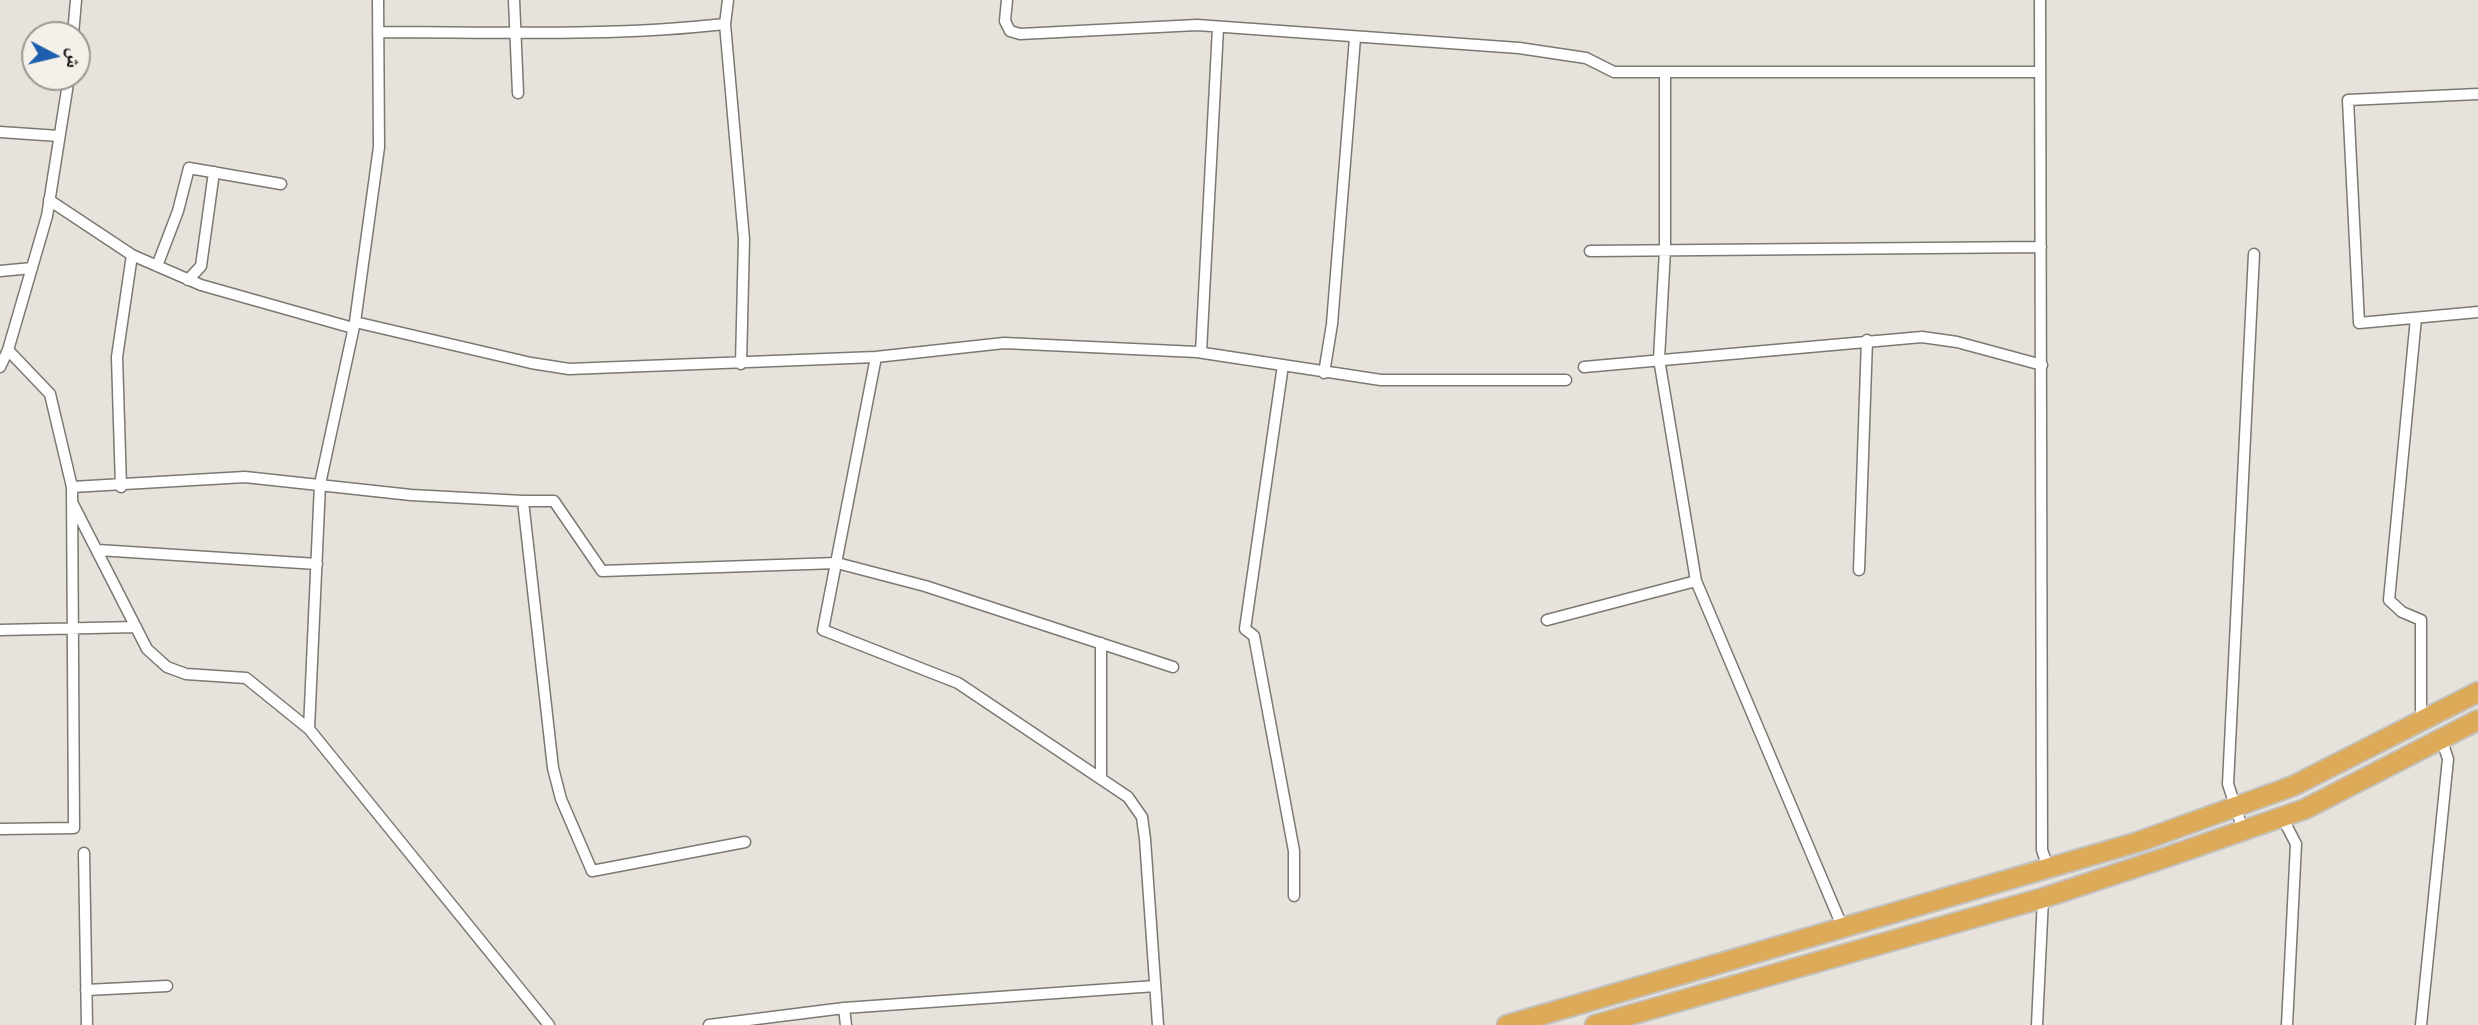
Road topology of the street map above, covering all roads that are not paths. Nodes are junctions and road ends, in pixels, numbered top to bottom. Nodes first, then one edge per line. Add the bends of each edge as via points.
1 (76, 0) edge
2 (378, 0) edge
3 (514, 0) edge
4 (728, 0) edge
5 (1007, 0) edge
6 (2040, 0) edge
7 (74, 21) edge
8 (724, 24) junction
9 (1218, 28) junction
10 (379, 32) junction
11 (516, 33) junction
12 (1355, 38) junction
13 (2040, 72) junction
14 (1665, 73) junction
15 (67, 91) edge
16 (518, 93) dead end
17 (2478, 94) edge
18 (0, 132) edge
19 (59, 136) junction
20 (214, 172) junction
21 (281, 184) dead end
22 (50, 200) junction
23 (2041, 247) junction
24 (1665, 250) junction
25 (1590, 251) dead end
26 (2254, 254) dead end
27 (132, 255) junction
28 (158, 266) junction
29 (32, 268) junction
30 (0, 271) edge
31 (188, 280) junction
32 (2478, 312) edge
33 (2416, 318) junction
34 (354, 325) junction
35 (1867, 340) junction
36 (8, 351) junction
37 (1201, 352) junction
38 (876, 357) junction
39 (1659, 359) junction
40 (741, 364) junction
41 (1283, 365) junction
42 (2042, 365) junction
43 (0, 367) edge
44 (1584, 367) dead end
45 (1324, 373) junction
46 (1566, 380) dead end
47 (320, 484) junction
48 (72, 487) junction
49 (121, 487) junction
50 (523, 501) junction
51 (73, 504) junction
52 (98, 550) junction
53 (837, 563) junction
54 (317, 564) junction
55 (1860, 570) dead end
56 (1696, 581) junction
57 (1547, 620) dead end
58 (136, 627) junction
59 (0, 630) edge
60 (73, 630) junction
61 (1101, 643) junction
62 (1173, 667) dead end
63 (2478, 692) edge
64 (2478, 720) edge
65 (2421, 722) junction
66 (309, 729) junction
67 (2441, 738) junction
68 (1101, 777) junction
69 (2236, 807) junction
70 (2282, 817) junction
71 (0, 829) edge
72 (2243, 830) junction
73 (746, 842) dead end
74 (84, 853) dead end
75 (2049, 870) junction
76 (1294, 896) dead end
77 (2043, 898) junction
78 (1842, 926) junction
79 (167, 986) dead end
80 (1154, 986) junction
81 (86, 990) junction
82 (844, 1008) junction
83 (86, 1025) edge
84 (549, 1025) edge
85 (709, 1025) edge
86 (846, 1025) edge
87 (1158, 1025) edge
88 (1507, 1025) edge
89 (1595, 1025) edge
90 (2037, 1025) edge
91 (2287, 1025) edge
92 (2421, 1025) edge

1 - 7 street
2 - 10 street
3 - 11 street
4 - 8 street
5 - 9 street via 1004,21 1010,31 1020,34 1198,25
6 - 13 street
8 - 11 street via 647,33
8 - 40 street via 744,239
9 - 12 street
9 - 37 street
10 - 11 street
10 - 34 street via 379,147
11 - 16 street
12 - 14 street via 1519,48 1586,58 1614,72
12 - 45 street
13 - 14 street
13 - 23 street
14 - 24 street
15 - 19 street
17 - 33 street via 2348,100 2359,323
18 - 19 street
19 - 22 street
20 - 21 street
20 - 28 street via 187,171
20 - 31 street via 201,266
22 - 27 street
22 - 29 street
23 - 24 street
23 - 42 street
24 - 25 street
24 - 39 street
26 - 69 street via 2228,784
27 - 28 street
27 - 49 street via 117,357
28 - 31 street
29 - 30 street
29 - 36 street
31 - 34 street
32 - 33 street
33 - 65 street via 2389,600 2421,620
34 - 40 street via 569,369
34 - 47 street
35 - 39 street
35 - 42 street via 1922,337 1957,342
35 - 55 street
36 - 43 street
36 - 48 street via 50,394
37 - 38 street via 1004,343
37 - 41 street
38 - 40 street
38 - 53 street
39 - 44 street
39 - 56 street
41 - 45 street
41 - 76 street via 1245,629 1254,636 1292,837
42 - 75 street via 2042,850
45 - 46 street via 1381,380
47 - 49 street via 245,477
47 - 50 street
47 - 54 street
48 - 49 street
48 - 51 street
50 - 53 street via 554,501 602,571
50 - 73 street via 553,768 592,871
51 - 52 street
51 - 60 street
52 - 54 street
52 - 58 street
53 - 61 street via 925,586
53 - 68 street via 823,630 958,683
54 - 66 street
56 - 57 street
56 - 78 street
58 - 60 street
58 - 66 street via 147,649 167,667 195,677 246,678
59 - 60 street
60 - 71 street via 74,828
61 - 62 street
61 - 68 street
63 - 65 highway
64 - 67 highway
65 - 69 highway via 2293,786
66 - 84 street
67 - 70 highway
67 - 92 street via 2448,759
68 - 80 street via 1128,797 1142,817
69 - 72 street
69 - 75 highway
70 - 72 highway
70 - 91 street via 2296,844
72 - 77 highway
74 - 81 street
75 - 78 highway
77 - 89 highway
77 - 90 street
78 - 88 highway
79 - 81 street
80 - 82 street
80 - 87 street
81 - 83 street
82 - 85 street
82 - 86 street

